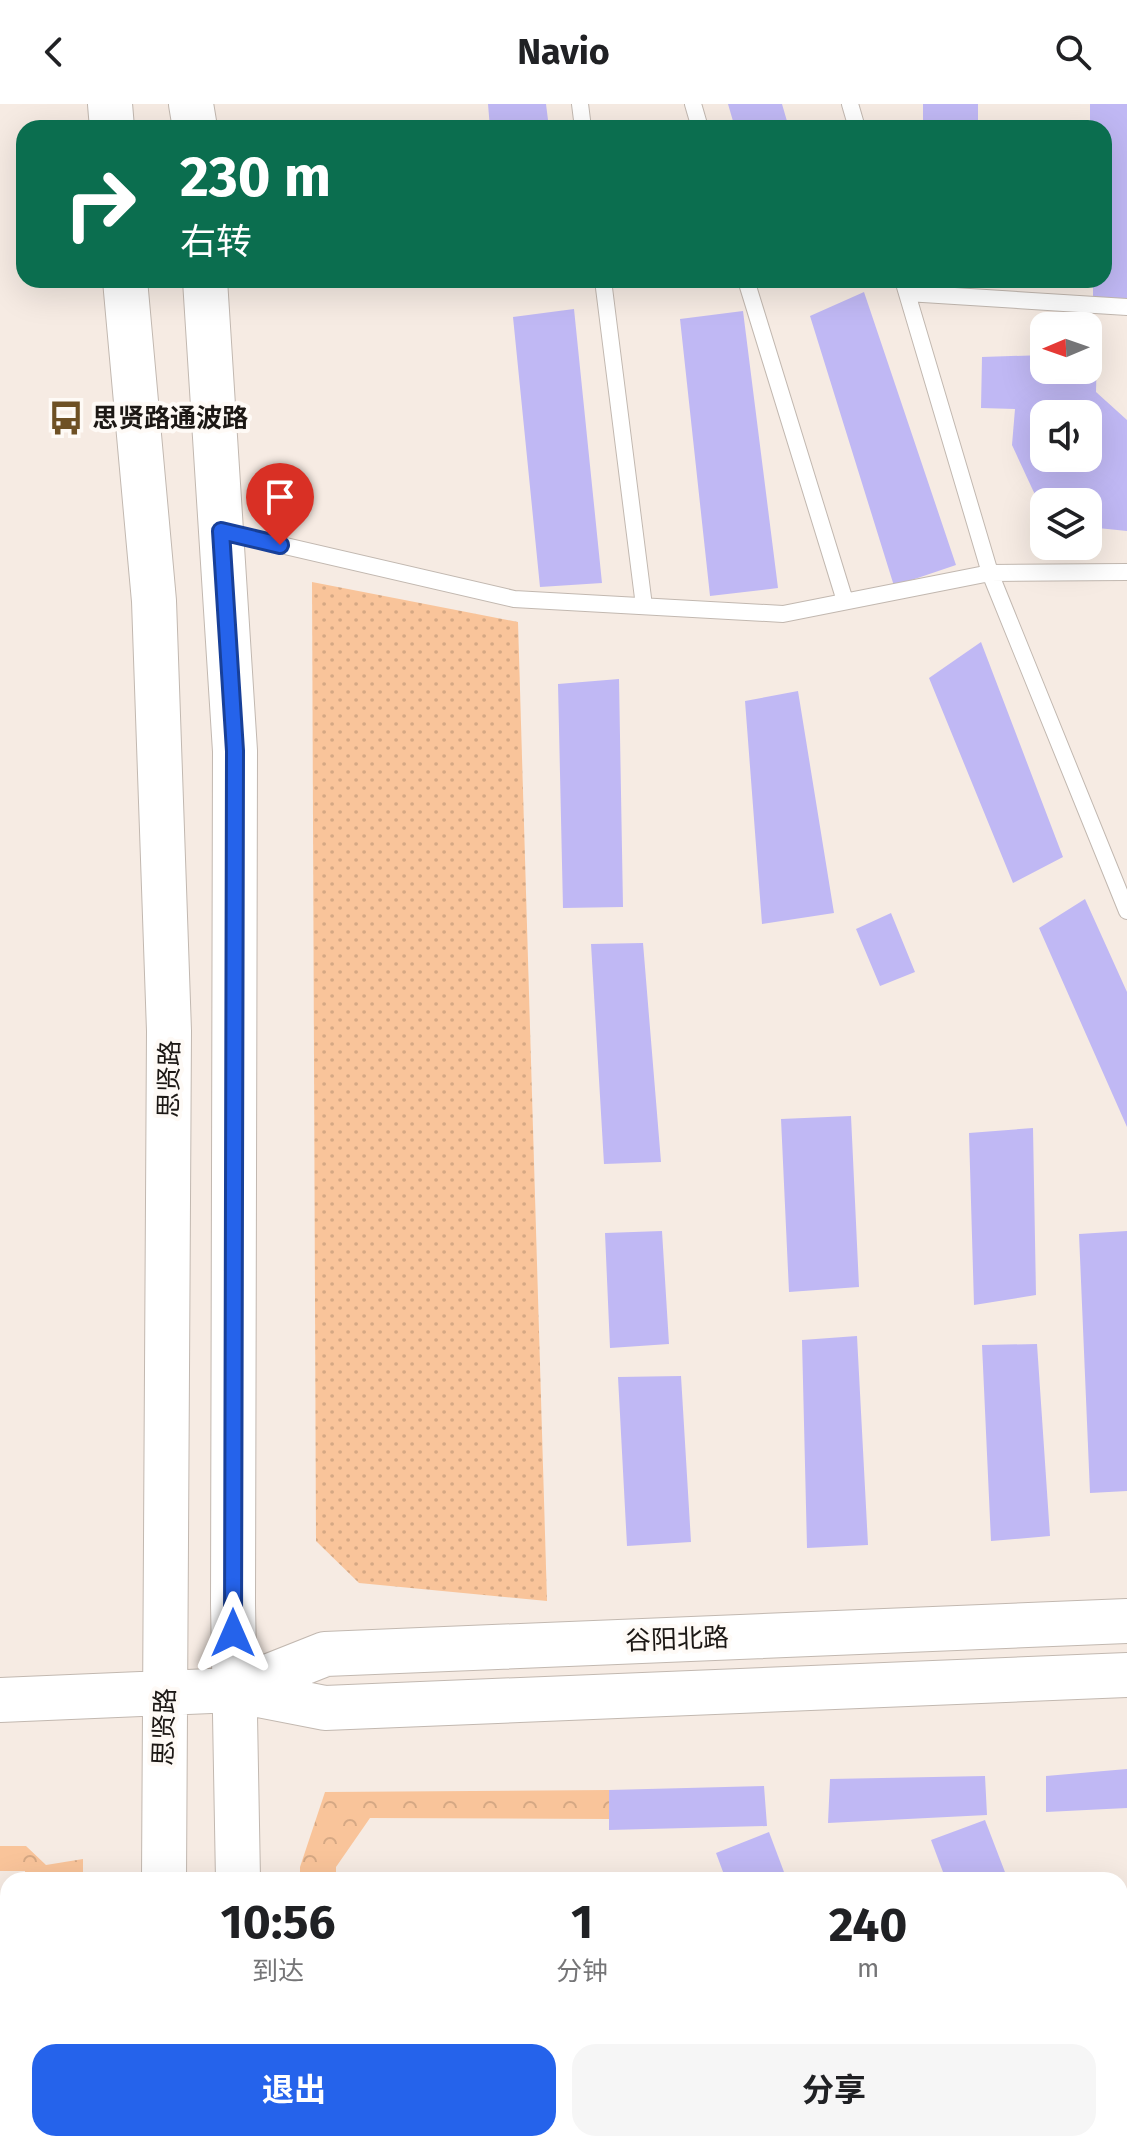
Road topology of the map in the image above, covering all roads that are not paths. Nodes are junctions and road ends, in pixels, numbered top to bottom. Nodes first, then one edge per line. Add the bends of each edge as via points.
1 (126, 288) edge
2 (206, 288) edge
3 (604, 288) edge
4 (748, 288) edge
5 (906, 288) edge
6 (926, 288) edge
7 (1127, 307) edge
8 (221, 531) junction
9 (1127, 572) edge
10 (990, 573) junction
11 (845, 601) junction
12 (644, 606) junction
13 (1127, 911) edge
14 (1127, 1621) edge
15 (1127, 1675) edge
16 (234, 1690) junction
17 (166, 1693) junction
18 (0, 1700) edge
19 (164, 1872) edge
20 (238, 1872) edge

1 - 17 main road, 思贤路 via 154,601 169,1031
2 - 8 main road
3 - 12 lane
4 - 11 lane
5 - 10 lane
6 - 7 lane
8 - 12 lane via 514,599
8 - 16 main road via 235,751
9 - 10 lane
10 - 11 lane
10 - 13 lane
11 - 12 lane via 783,614
14 - 16 main road, 谷阳北路 via 325,1654
15 - 16 main road, 谷阳北路 via 325,1708
16 - 17 main road, 谷阳北路
16 - 20 main road
17 - 18 main road, 谷阳北路
17 - 19 main road, 思贤路

